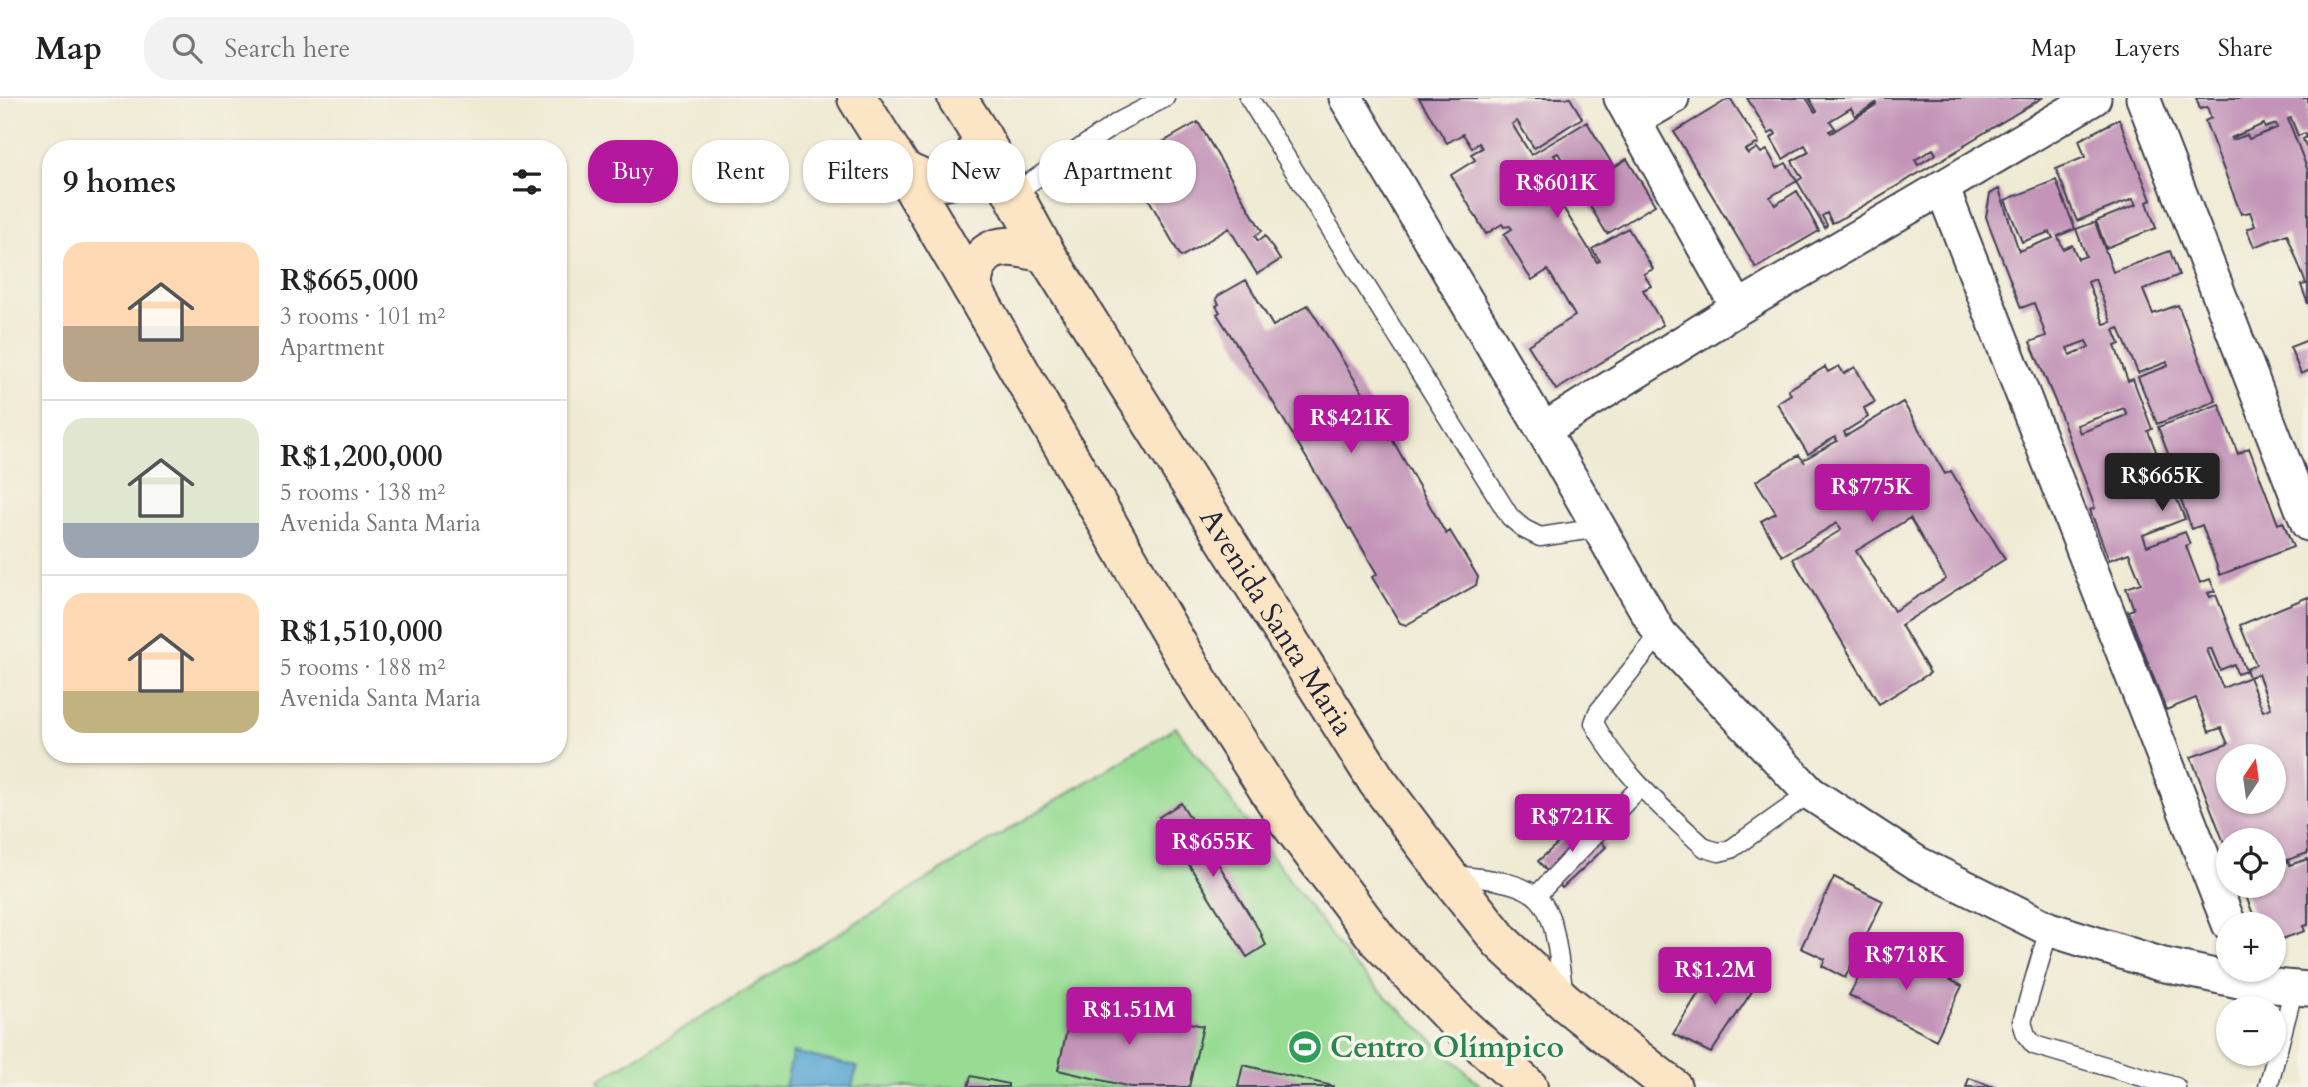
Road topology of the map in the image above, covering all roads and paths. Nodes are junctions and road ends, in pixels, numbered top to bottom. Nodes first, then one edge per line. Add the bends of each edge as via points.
1 (857, 98) edge
2 (957, 98) edge
3 (1165, 98) edge
4 (1249, 98) edge
5 (1346, 98) edge
6 (1671, 98) edge
7 (2094, 98) edge
8 (2143, 98) edge
9 (1627, 109) edge
10 (982, 137) junction
11 (884, 140) edge
12 (984, 140) edge
13 (913, 174) edge
14 (1025, 186) edge
15 (1942, 187) junction
16 (913, 188) edge
17 (1018, 203) edge
18 (1046, 254) junction
19 (972, 288) junction
20 (1738, 308) junction
21 (1543, 430) junction
22 (2308, 524) edge
23 (1599, 528) junction
24 (1660, 634) junction
25 (1640, 787) junction
26 (1810, 793) junction
27 (1447, 874) junction
28 (1537, 895) junction
29 (2224, 912) edge
30 (2049, 929) junction
31 (2216, 972) edge
32 (2273, 982) edge
33 (2301, 988) edge
34 (1565, 1002) junction
35 (1528, 1087) edge
36 (1672, 1087) edge
37 (2175, 1087) edge
38 (2267, 1087) edge

1 - 11 main road
2 - 10 main road, Avenida Santa Maria
3 - 14 lane via 1120,121
4 - 23 lane via 1510,517 1540,537
5 - 21 street
6 - 9 street
7 - 15 street
8 - 22 street
9 - 20 street
10 - 12 main road, Avenida Santa Maria
10 - 13 main road via 975,156 953,181 928,181
15 - 20 street
15 - 29 street
16 - 19 main road
17 - 18 main road, Avenida Santa Maria
18 - 19 main road via 1004,246 991,249 976,267
18 - 27 main road, Avenida Santa Maria via 1377,780
19 - 35 main road via 1195,675 1289,822 1379,941
20 - 21 street
21 - 23 street
23 - 24 street
24 - 25 lane via 1594,723
24 - 26 street
25 - 26 lane via 1705,848 1719,852 1731,849
25 - 28 lane
26 - 30 street via 1917,863
27 - 28 lane via 1514,883
27 - 34 main road, Avenida Santa Maria via 1501,942
28 - 34 lane via 1555,927
30 - 31 street via 2160,964
30 - 37 lane via 2022,1023 2026,1035 2034,1045
32 - 33 street
33 - 38 lane
34 - 36 main road, Avenida Santa Maria

